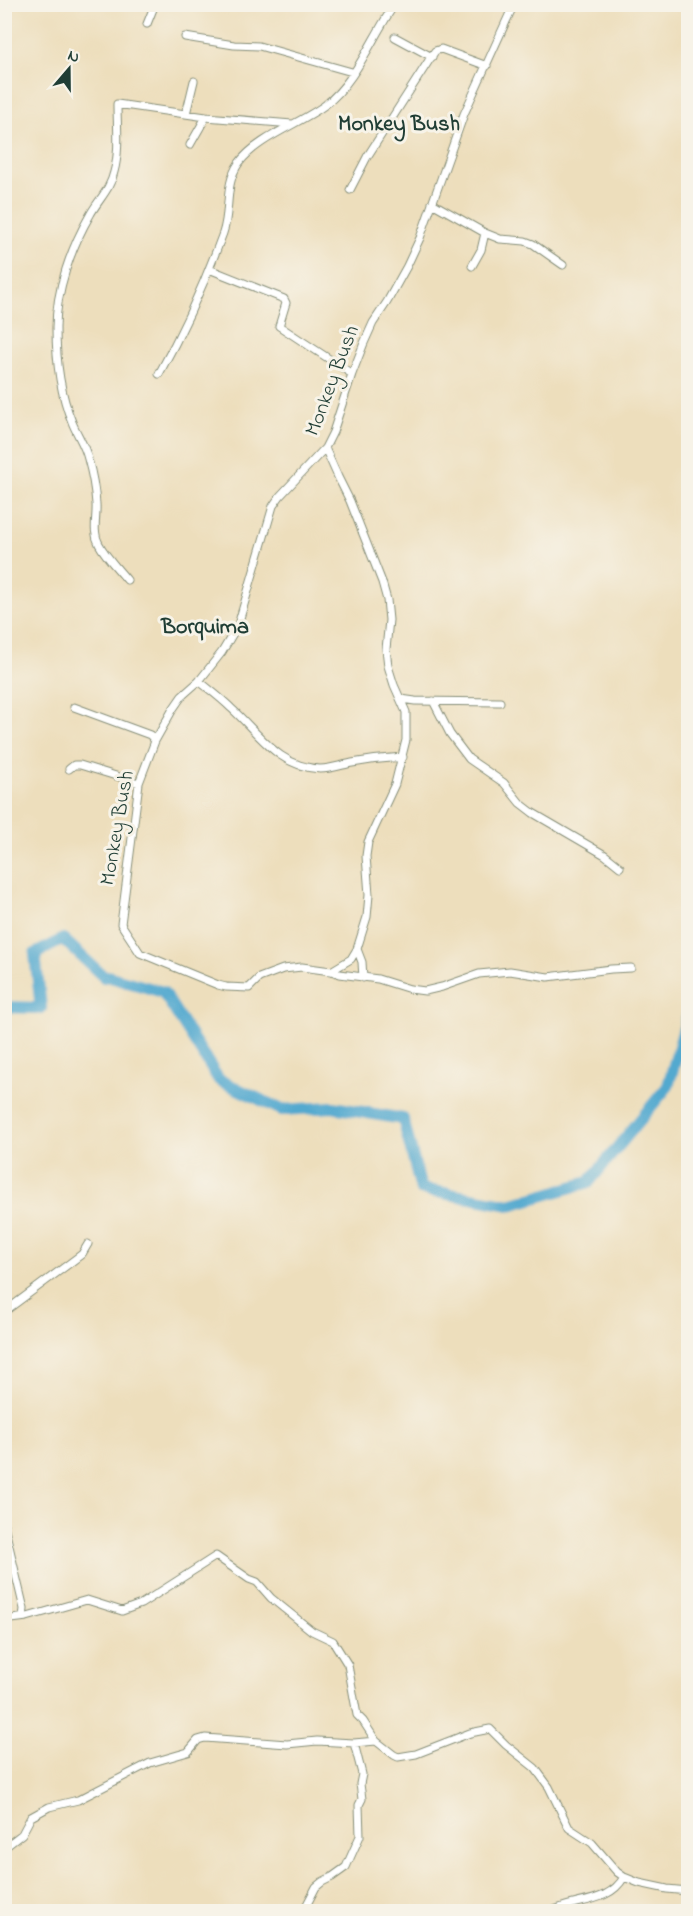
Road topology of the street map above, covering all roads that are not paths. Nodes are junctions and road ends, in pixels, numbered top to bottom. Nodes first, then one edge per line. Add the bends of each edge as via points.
1 (155, 4) edge
2 (395, 4) edge
3 (514, 4) edge
4 (147, 24) dead end
5 (184, 37) dead end
6 (395, 37) dead end
7 (432, 57) junction
8 (487, 66) junction
9 (352, 72) junction
10 (194, 81) dead end
11 (186, 114) junction
12 (206, 117) junction
13 (292, 124) junction
14 (190, 145) dead end
15 (350, 190) dead end
16 (432, 203) junction
17 (485, 233) junction
18 (562, 265) dead end
19 (472, 266) dead end
20 (209, 268) junction
21 (159, 374) dead end
22 (352, 374) junction
23 (325, 448) junction
24 (127, 580) dead end
25 (199, 681) junction
26 (401, 699) junction
27 (433, 701) junction
28 (500, 702) dead end
29 (74, 707) dead end
30 (155, 741) junction
31 (403, 757) junction
32 (69, 769) dead end
33 (138, 783) junction
34 (620, 867) dead end
35 (357, 949) junction
36 (631, 968) dead end
37 (331, 971) junction
38 (363, 978) junction
39 (88, 1244) dead end
40 (4, 1312) edge
41 (4, 1525) edge
42 (24, 1617) junction
43 (4, 1620) edge
44 (376, 1741) junction
45 (354, 1743) junction
46 (4, 1848) edge
47 (624, 1877) junction
48 (688, 1891) edge
49 (300, 1911) edge
50 (550, 1911) edge

1 - 4 street
2 - 9 street
3 - 8 street, Monkey Bush
5 - 9 street via 259,46
6 - 7 street
7 - 8 street via 441,49
7 - 15 street
8 - 16 street, Monkey Bush via 464,114
9 - 13 street via 325,105
10 - 11 street
11 - 12 street
11 - 24 street via 117,104 115,171 72,253 59,295 57,359 66,404 90,464 96,538
12 - 13 street
12 - 14 street
13 - 20 street via 240,162 229,186 224,232
16 - 17 street
16 - 22 street, Monkey Bush via 407,266 373,324
17 - 18 street via 525,241
17 - 19 street
20 - 21 street
20 - 22 street via 284,299 279,326
22 - 23 street, Monkey Bush
23 - 25 street, Monkey Bush via 273,506 238,625
23 - 26 street via 382,582 389,620 388,666
25 - 30 street, Monkey Bush via 182,696
25 - 31 street via 286,760 324,769
26 - 27 street
26 - 31 street via 408,726
27 - 28 street
27 - 34 street via 450,735 469,759 504,783 533,813
29 - 30 street via 150,735
30 - 33 street, Monkey Bush
31 - 35 street via 368,842 367,916
32 - 33 street via 80,765
33 - 37 street, Monkey Bush via 121,924 135,947 226,987 249,987 259,978 292,967
35 - 37 street via 351,959
35 - 38 street
36 - 38 street via 548,977 510,971 479,974 425,991
37 - 38 street
39 - 40 street via 82,1254
41 - 42 street
42 - 43 street
42 - 44 street via 87,1600 116,1610 130,1608 216,1556 262,1586 312,1631 333,1641 348,1665 357,1715
44 - 45 street
44 - 47 street via 399,1757 470,1732 490,1729 535,1768 568,1827 592,1843
45 - 46 street via 198,1740 188,1752 150,1763 78,1800 49,1807 31,1817 22,1834
45 - 49 street via 362,1774 360,1836 346,1867 322,1882
47 - 48 street
47 - 50 street via 619,1887 603,1896

